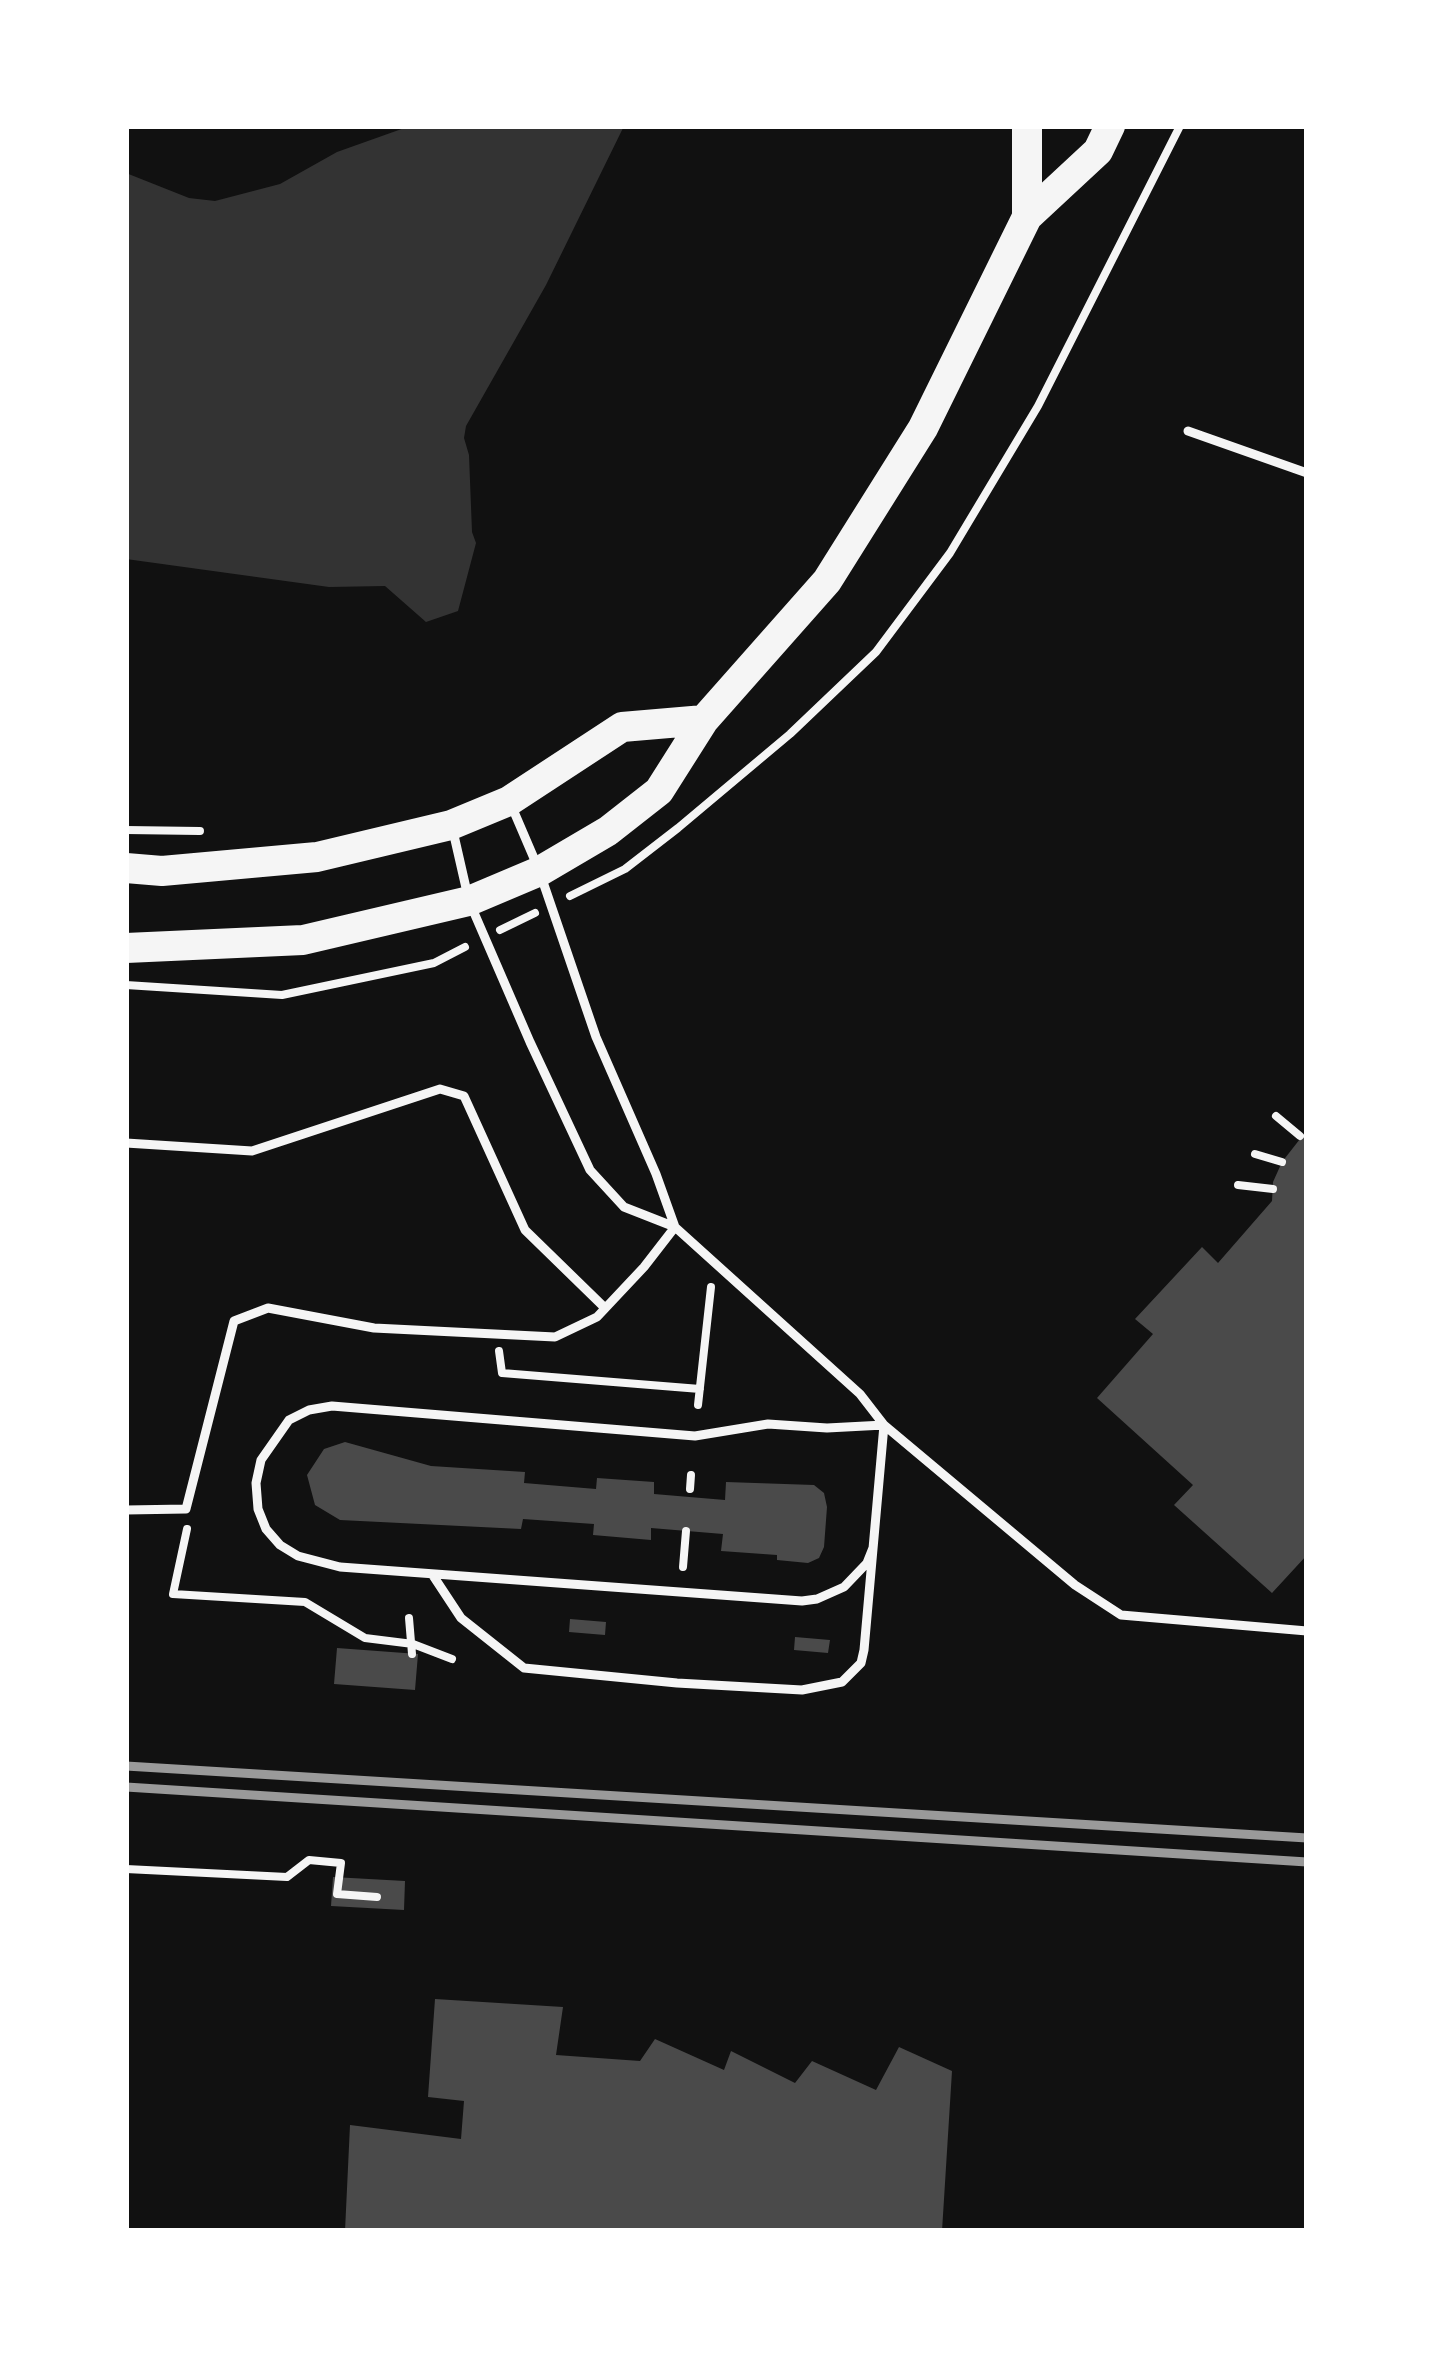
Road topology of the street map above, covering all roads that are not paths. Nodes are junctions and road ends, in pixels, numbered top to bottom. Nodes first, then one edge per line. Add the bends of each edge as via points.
1 (1028, 126) edge
2 (1110, 126) edge
3 (1028, 218) junction
4 (1188, 431) dead end
5 (1307, 473) edge
6 (704, 720) junction
7 (509, 801) junction
8 (451, 825) junction
9 (126, 868) edge
10 (540, 872) junction
11 (469, 901) junction
12 (126, 948) edge
13 (126, 1143) edge
14 (675, 1227) junction
15 (605, 1308) junction
16 (884, 1425) junction
17 (126, 1510) edge
18 (873, 1548) junction
19 (432, 1574) junction
20 (1307, 1631) edge

1 - 3 main road
2 - 3 main road via 1098,151
3 - 6 main road via 923,428 827,581
4 - 5 lane
6 - 7 main road via 622,727
6 - 10 main road via 658,791
7 - 8 main road
7 - 10 lane
8 - 9 main road via 317,856 162,872
8 - 11 lane
10 - 11 main road
10 - 14 lane via 596,1037
11 - 12 main road via 303,940
11 - 14 lane via 590,1170 624,1207
13 - 15 lane via 252,1151 440,1089 464,1096 525,1230
14 - 15 lane
14 - 16 lane
15 - 17 lane via 555,1336 374,1328 268,1308 234,1322 186,1509
16 - 18 lane
16 - 19 lane via 768,1424 695,1436 332,1406 289,1420 261,1460 256,1483 258,1509 280,1545 320,1563
16 - 20 lane via 1121,1615
18 - 19 lane via 844,1587 802,1601
18 - 19 lane via 861,1663 842,1682 802,1690 524,1668 461,1618

